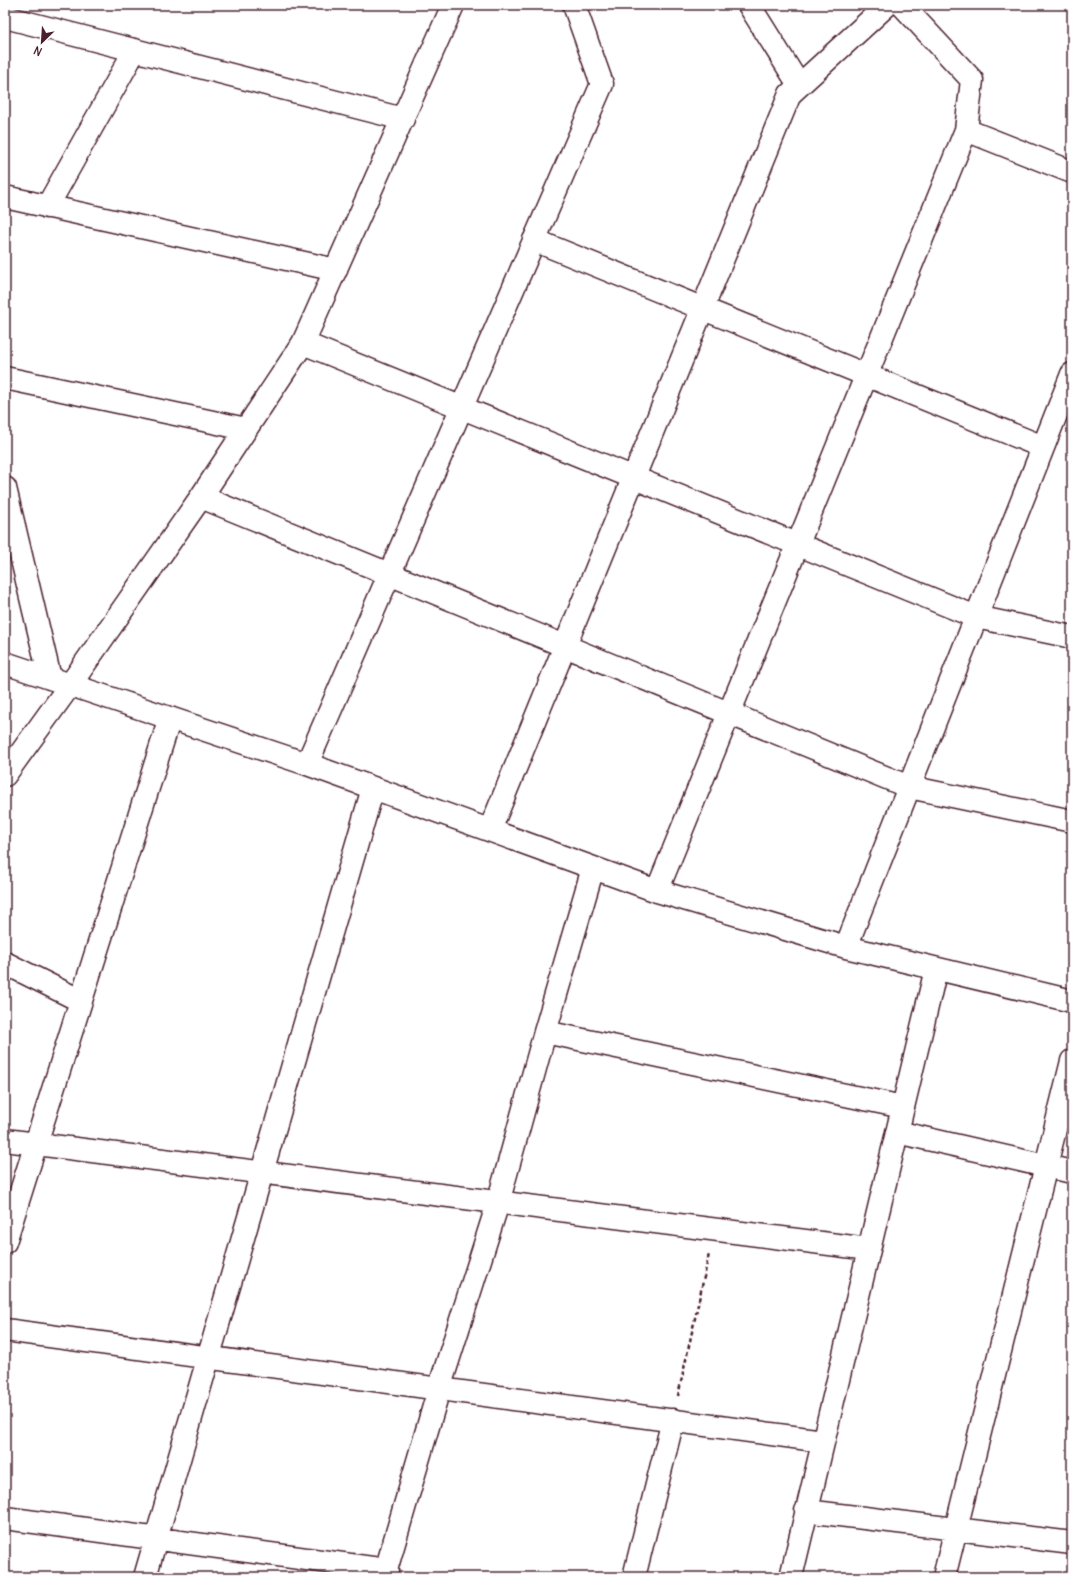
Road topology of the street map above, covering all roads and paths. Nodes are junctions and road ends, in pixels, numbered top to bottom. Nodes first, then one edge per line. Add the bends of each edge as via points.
1 (453, 5) edge
2 (574, 5) edge
3 (749, 5) edge
4 (887, 5) edge
5 (902, 5) edge
6 (5, 17) edge
7 (136, 50) junction
8 (799, 85) junction
9 (403, 120) junction
10 (966, 130) junction
11 (1072, 172) edge
12 (5, 197) edge
13 (47, 207) junction
14 (534, 240) junction
15 (336, 270) junction
16 (702, 308) junction
17 (303, 343) junction
18 (1072, 374) edge
19 (866, 375) junction
20 (5, 378) edge
21 (462, 407) junction
22 (246, 429) junction
23 (1043, 447) junction
24 (634, 477) junction
25 (5, 488) edge
26 (201, 497) junction
27 (798, 544) junction
28 (389, 575) junction
29 (976, 617) junction
30 (1072, 637) edge
31 (564, 646) junction
32 (5, 663) edge
33 (50, 678) junction
34 (70, 685) junction
35 (729, 713) junction
36 (170, 718) junction
37 (307, 764) junction
38 (5, 775) edge
39 (909, 787) junction
40 (373, 788) junction
41 (1072, 821) edge
42 (490, 830) junction
43 (593, 868) junction
44 (657, 892) junction
45 (846, 947) junction
46 (5, 963) edge
47 (936, 969) junction
48 (1072, 1001) edge
49 (81, 1002) junction
50 (545, 1032) junction
51 (1072, 1061) edge
52 (903, 1107) junction
53 (897, 1132) junction
54 (5, 1140) edge
55 (36, 1143) junction
56 (1046, 1166) junction
57 (263, 1172) junction
58 (1072, 1172) edge
59 (498, 1203) junction
60 (714, 1230) junction
61 (5, 1242) edge
62 (869, 1249) junction
63 (5, 1330) edge
64 (210, 1357) junction
65 (439, 1389) junction
66 (673, 1420) junction
67 (823, 1441) junction
68 (806, 1511) junction
69 (5, 1518) edge
70 (956, 1529) junction
71 (156, 1539) junction
72 (1072, 1543) edge
73 (386, 1573) edge
74 (145, 1577) edge
75 (634, 1577) edge
76 (791, 1577) edge
77 (944, 1577) edge

1 - 9 street
2 - 14 street via 602,84
3 - 8 street
4 - 8 street
5 - 10 street via 972,80
6 - 7 street
7 - 9 street
7 - 13 street
8 - 16 street via 790,94
9 - 15 street
10 - 11 street
10 - 19 street
12 - 13 street
13 - 15 street
14 - 16 street
14 - 21 street
15 - 17 street
16 - 19 street
16 - 24 street
17 - 21 street
17 - 22 street
18 - 23 street
19 - 23 street
19 - 27 street
20 - 22 street
21 - 24 street
21 - 28 street
22 - 26 street
23 - 29 street
24 - 27 street
24 - 31 street
25 - 33 street
26 - 28 street
26 - 34 street
27 - 29 street
27 - 35 street
28 - 31 street
28 - 37 street
29 - 30 street
29 - 39 street
31 - 35 street
31 - 42 street
32 - 33 street
33 - 34 street
34 - 36 street
34 - 38 street
35 - 39 street
35 - 44 street
36 - 37 street
36 - 49 street
37 - 40 street
39 - 41 street
39 - 45 street
40 - 42 street
40 - 57 street
42 - 43 street
43 - 44 street
43 - 50 street
44 - 45 street
45 - 47 street
46 - 49 street
47 - 48 street
47 - 52 street
49 - 55 street
50 - 52 street
50 - 59 street
51 - 56 street
52 - 53 street
53 - 56 street
53 - 62 street
54 - 55 street
55 - 57 street
55 - 61 street
56 - 58 street
56 - 70 street
57 - 59 street
57 - 64 street
59 - 60 street
59 - 65 street
60 - 62 street
60 - 66 path
62 - 67 street
63 - 64 street
64 - 65 street
64 - 71 street
65 - 66 street
65 - 73 street
66 - 67 street
66 - 75 street
67 - 68 street
68 - 70 street
68 - 76 street
69 - 71 street
70 - 72 street
70 - 77 street
71 - 73 street
71 - 74 street

